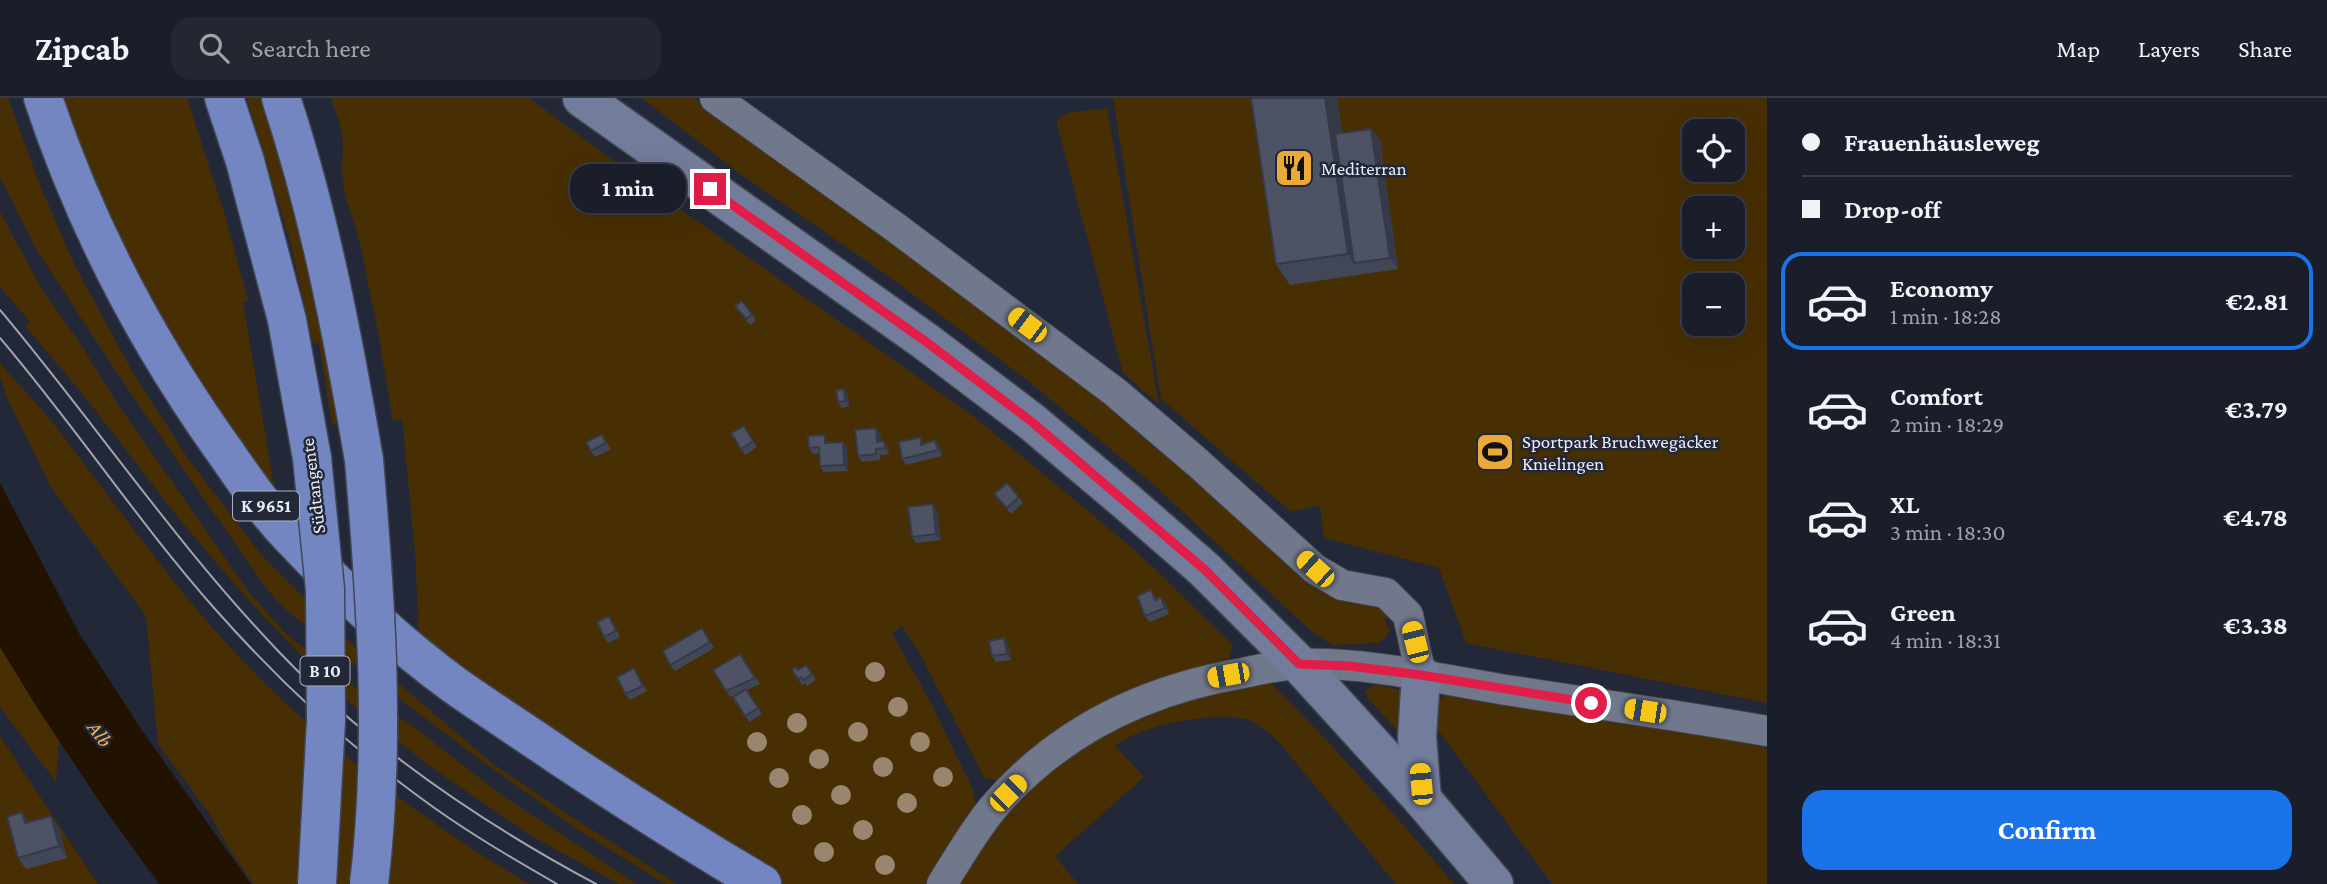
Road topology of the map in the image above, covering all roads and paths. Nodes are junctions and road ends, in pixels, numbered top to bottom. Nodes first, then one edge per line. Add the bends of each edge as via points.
1 (43, 98) edge
2 (225, 98) edge
3 (281, 98) edge
4 (582, 98) edge
5 (715, 98) edge
6 (1299, 664) junction
7 (1421, 675) junction
8 (1767, 731) edge
9 (1422, 799) junction
10 (317, 884) edge
11 (369, 884) edge
12 (762, 884) edge
13 (942, 884) edge
14 (1494, 884) edge

1 - 12 highway, K 9651 via 103,248 143,325 187,399 288,534 368,614 451,682 633,806
2 - 10 highway, Südtangente / B 10, bridge via 287,320 312,458 325,602 326,722
3 - 11 highway, B 10, bridge via 326,257 365,460 376,594 378,718
4 - 6 main road via 1032,422 1204,569
5 - 7 street via 1115,392 1315,569 1342,585 1386,593 1408,615
6 - 7 street
6 - 9 main road
6 - 13 street via 1207,679 1123,707 1069,739 992,809
7 - 8 street
7 - 9 main road via 1417,737
9 - 14 main road

